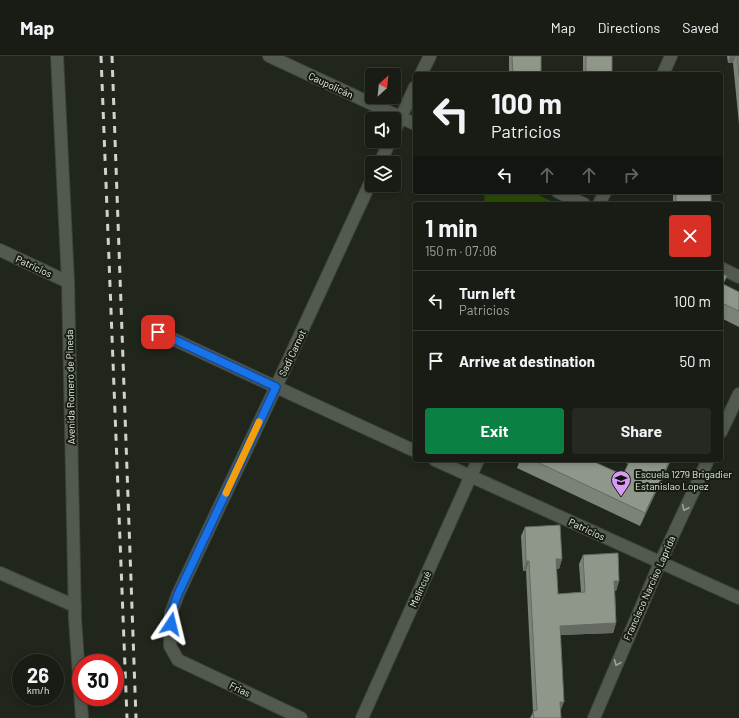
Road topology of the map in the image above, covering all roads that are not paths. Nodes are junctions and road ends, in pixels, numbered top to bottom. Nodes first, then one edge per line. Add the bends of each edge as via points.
1 (57, 56) edge
2 (269, 56) edge
3 (430, 56) edge
4 (671, 56) edge
5 (422, 72) edge
6 (663, 72) edge
7 (413, 91) edge
8 (390, 112) edge
9 (401, 117) joint
10 (413, 123) edge
11 (366, 192) edge
12 (562, 194) edge
13 (580, 202) edge
14 (0, 250) edge
15 (723, 269) edge
16 (739, 277) edge
17 (68, 282) junction
18 (158, 332) dead end
19 (276, 387) junction
20 (739, 394) edge
21 (723, 428) edge
22 (413, 450) edge
23 (439, 462) edge
24 (477, 462) edge
25 (707, 462) edge
26 (470, 476) junction
27 (660, 563) junction
28 (0, 573) edge
29 (739, 598) edge
30 (75, 606) junction
31 (178, 660) joint
32 (82, 718) edge
33 (301, 718) edge
34 (362, 718) edge
35 (594, 718) edge

1 - 17 street, Avenida Romero de Pineda
2 - 8 street, Caupolicán
3 - 5 street
4 - 6 street
7 - 9 street
9 - 10 street, Caupolicán
11 - 19 street, Sadi Carnot
12 - 13 street
14 - 17 street, Patricios
15 - 16 street
17 - 30 street, Avenida Romero de Pineda
18 - 19 street
19 - 22 street
19 - 31 street, Sadi Carnot via 171,613 170,646
20 - 21 street
23 - 26 street, Patricios
24 - 26 street, Melincué
25 -> 27 street, Francisco Narciso Laprida
26 - 27 street, Patricios
26 - 34 street, Melincué
27 - 29 street, Patricios
27 -> 35 street, Francisco Narciso Laprida
28 - 30 street
30 - 32 street, Avenida Romero de Pineda
31 - 33 street, Frias

